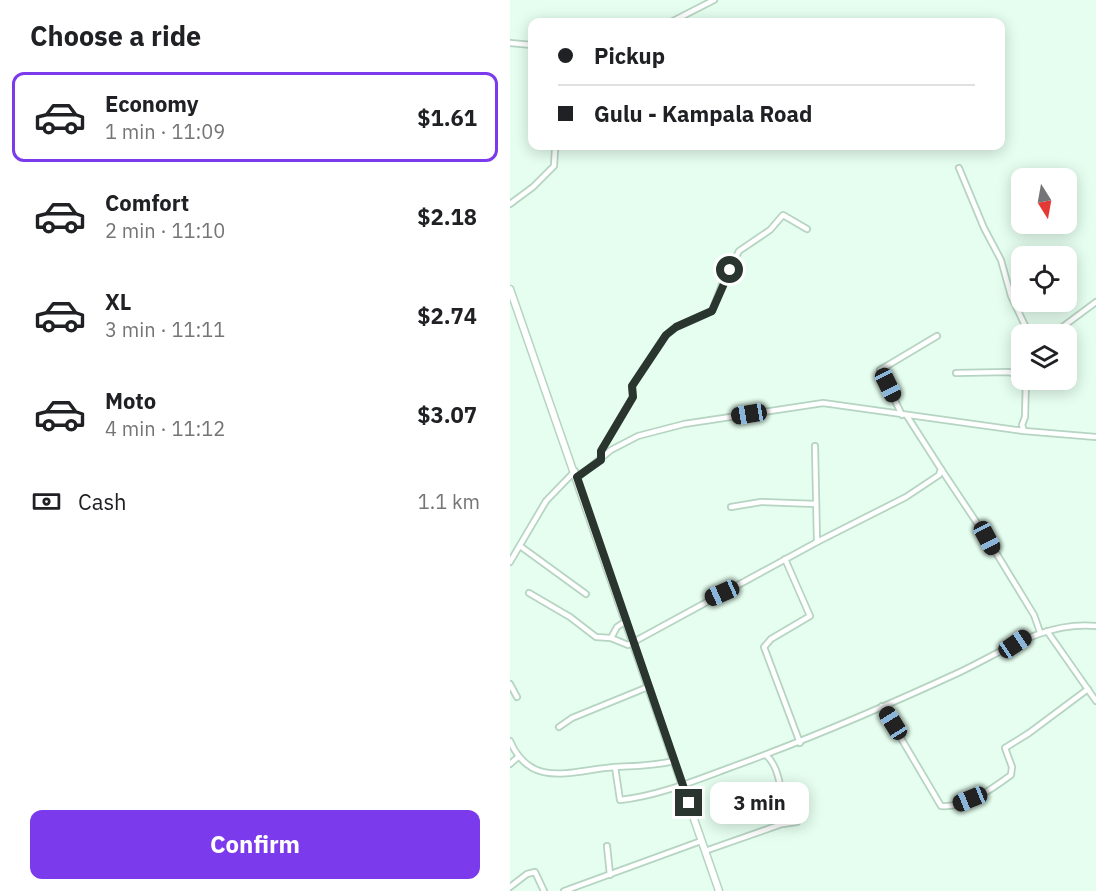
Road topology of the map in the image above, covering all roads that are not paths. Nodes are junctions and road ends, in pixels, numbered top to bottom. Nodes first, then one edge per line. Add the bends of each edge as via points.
1 (714, 0) edge
2 (679, 18) edge
3 (510, 43) edge
4 (528, 45) edge
5 (555, 150) edge
6 (959, 168) dead end
7 (510, 204) edge
8 (807, 229) dead end
9 (510, 289) edge
10 (1096, 302) edge
11 (1024, 324) edge
12 (1066, 324) edge
13 (937, 336) dead end
14 (956, 373) dead end
15 (1011, 373) edge
16 (1026, 390) edge
17 (904, 416) junction
18 (919, 417) junction
19 (1022, 425) junction
20 (1013, 428) junction
21 (1024, 431) junction
22 (918, 433) junction
23 (1096, 437) edge
24 (815, 446) dead end
25 (601, 460) junction
26 (940, 469) junction
27 (576, 474) junction
28 (816, 504) junction
29 (730, 507) dead end
30 (817, 542) junction
31 (520, 546) junction
32 (785, 559) junction
33 (510, 562) edge
34 (529, 593) dead end
35 (586, 594) dead end
36 (626, 621) junction
37 (1096, 626) edge
38 (1047, 631) junction
39 (1040, 632) junction
40 (612, 638) junction
41 (633, 642) junction
42 (510, 684) edge
43 (648, 687) junction
44 (1088, 689) junction
45 (517, 698) dead end
46 (1096, 701) edge
47 (882, 706) junction
48 (559, 727) dead end
49 (510, 741) edge
50 (800, 743) junction
51 (766, 755) junction
52 (517, 758) junction
53 (674, 761) junction
54 (510, 764) edge
55 (615, 767) junction
56 (682, 785) junction
57 (797, 822) dead end
58 (784, 824) junction
59 (701, 841) junction
60 (607, 846) dead end
61 (705, 851) junction
62 (610, 875) junction
63 (510, 887) edge
64 (544, 891) edge
65 (564, 891) edge
66 (719, 891) edge

1 - 2 street
3 - 4 street
5 - 7 street via 554,166
6 - 11 street via 1001,260 1011,297
8 - 25 street via 783,215 770,230 739,251 712,311 676,327 656,348 632,386 633,397 601,451
9 - 27 main road
10 - 12 street
13 - 17 street via 880,370
14 - 15 street
16 - 19 street
17 - 18 street
17 - 22 street
17 - 25 street via 841,404 799,406 684,424 638,436
18 - 20 street
18 - 22 street
19 - 20 street
19 - 21 street
20 - 21 street
21 - 23 street
22 - 26 street
24 - 28 street
25 - 27 street
26 - 30 street via 933,481
26 - 39 street via 987,538 1034,615
27 - 31 street via 546,501
27 - 36 main road
28 - 29 street via 761,502
28 - 30 street
30 - 32 street
31 - 33 street
31 - 35 street
32 - 41 street
32 - 50 street via 810,616 764,647
34 - 40 street via 597,637
36 - 40 street via 617,627
36 - 41 main road
37 - 38 street
38 - 39 street
38 - 44 street
39 - 47 street
40 - 41 street via 628,645
41 - 43 main road
42 - 45 street
43 - 48 street
43 - 53 main road
44 - 46 street
44 - 47 street via 1005,748 1011,775 988,792 951,807 941,806
47 - 50 street
49 - 52 street
50 - 51 street
51 - 56 street
51 - 58 street via 777,773
52 - 54 street
52 - 55 street via 553,776
53 - 55 street via 643,768
53 - 56 main road
55 - 56 street via 620,800
56 - 59 main road
57 - 58 street
58 - 61 street
59 - 61 main road
59 - 62 street
60 - 62 street
61 - 66 main road
62 - 65 street
63 - 64 street via 527,874 535,873

